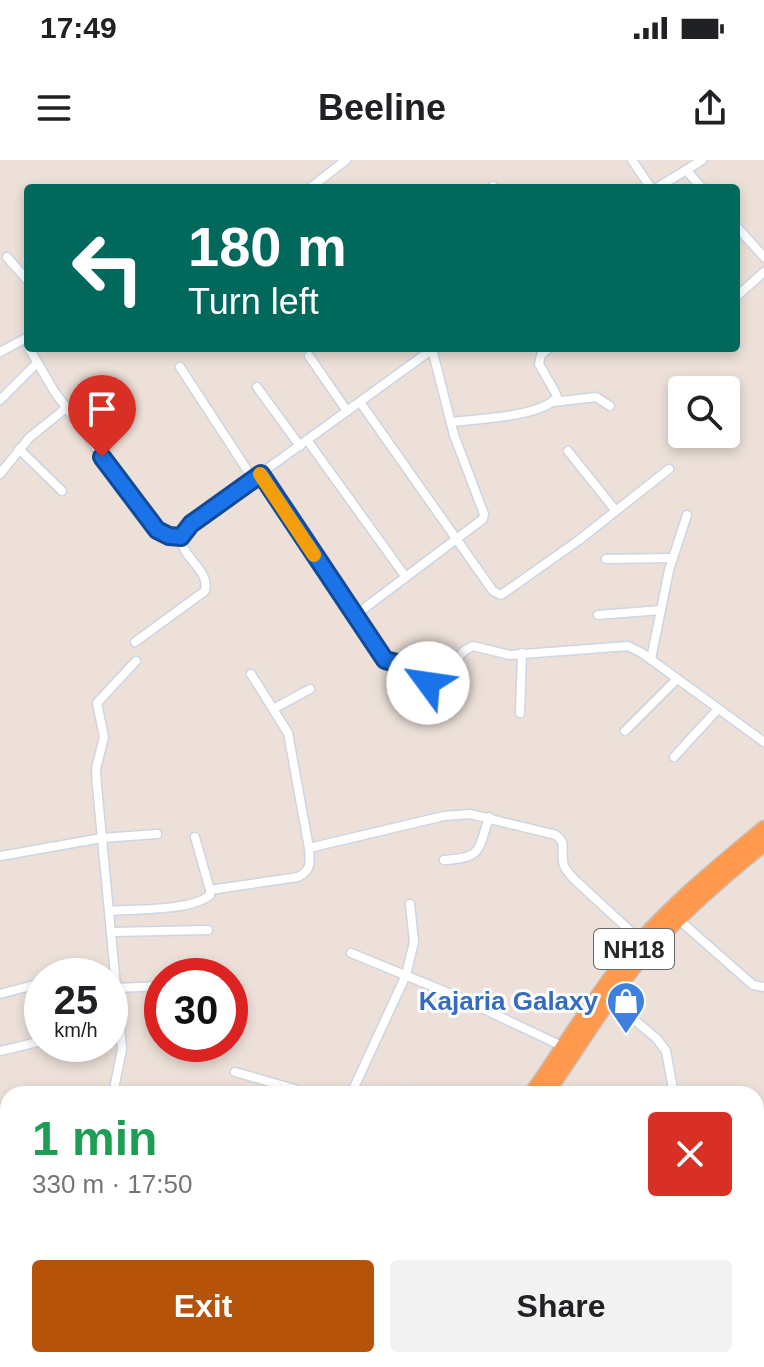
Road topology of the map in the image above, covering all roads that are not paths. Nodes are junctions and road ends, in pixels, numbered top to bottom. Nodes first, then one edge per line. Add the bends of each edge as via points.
1 (346, 160) edge
2 (632, 160) edge
3 (702, 160) edge
4 (686, 170) junction
5 (317, 184) edge
6 (648, 184) edge
7 (663, 184) edge
8 (698, 184) edge
9 (740, 230) edge
10 (7, 257) dead end
11 (764, 257) edge
12 (764, 272) edge
13 (24, 276) edge
14 (740, 293) edge
15 (24, 341) edge
16 (0, 352) edge
17 (31, 352) edge
18 (429, 352) edge
19 (434, 352) edge
20 (544, 352) edge
21 (309, 356) dead end
22 (37, 363) junction
23 (180, 367) dead end
24 (257, 387) dead end
25 (0, 400) edge
26 (360, 402) junction
27 (553, 402) junction
28 (610, 406) dead end
29 (66, 408) junction
30 (347, 411) junction
31 (451, 422) junction
32 (303, 443) junction
33 (19, 449) junction
34 (568, 451) dead end
35 (669, 469) dead end
36 (0, 474) edge
37 (257, 476) junction
38 (62, 491) dead end
39 (616, 511) junction
40 (687, 515) dead end
41 (181, 537) junction
42 (456, 537) junction
43 (673, 558) junction
44 (606, 559) dead end
45 (405, 576) junction
46 (661, 610) junction
47 (598, 615) dead end
48 (354, 616) junction
49 (135, 642) dead end
50 (522, 653) junction
51 (651, 659) junction
52 (136, 661) dead end
53 (251, 674) dead end
54 (677, 679) junction
55 (310, 689) dead end
56 (273, 709) junction
57 (718, 709) junction
58 (520, 713) dead end
59 (625, 731) dead end
60 (764, 742) edge
61 (674, 757) dead end
62 (489, 817) junction
63 (764, 828) edge
64 (157, 834) dead end
65 (195, 837) dead end
66 (102, 838) junction
67 (764, 844) edge
68 (309, 848) junction
69 (0, 856) edge
70 (444, 860) dead end
71 (210, 890) junction
72 (410, 904) dead end
73 (109, 911) junction
74 (678, 918) junction
75 (208, 930) dead end
76 (111, 932) junction
77 (641, 941) junction
78 (351, 953) dead end
79 (113, 958) edge
80 (406, 975) junction
81 (764, 987) edge
82 (24, 988) edge
83 (0, 994) edge
84 (611, 1000) junction
85 (24, 1045) edge
86 (564, 1047) junction
87 (0, 1051) edge
88 (119, 1062) edge
89 (235, 1072) dead end
90 (115, 1086) edge
91 (284, 1086) edge
92 (355, 1086) edge
93 (537, 1086) edge
94 (552, 1086) edge
95 (673, 1086) edge

1 - 5 street
2 - 6 street
3 - 4 street
4 - 7 street
4 - 8 street
9 - 11 street
10 - 13 street
12 - 14 street
15 - 16 street
17 - 22 street
18 - 26 street
19 - 31 street
20 - 27 street via 539,364 557,397
21 - 30 street
22 - 25 street
22 - 29 street
23 - 37 street
24 - 32 street
26 - 30 street
26 - 42 street
27 - 28 street via 596,397
27 - 31 street via 533,411
29 - 33 street
29 - 41 street via 157,530
30 - 32 street
31 - 42 street via 484,514
32 - 37 street
32 - 45 street
33 - 36 street
33 - 38 street
34 - 39 street
35 - 39 street
37 - 41 street
37 - 48 street
39 - 42 street via 501,595
40 - 43 street
41 - 49 street via 206,582 205,591
42 - 45 street
43 - 44 street
43 - 46 street
45 - 48 street
46 - 47 street
46 - 51 street
48 - 50 street via 385,660 408,666 428,683 437,681 473,646
50 - 51 street via 628,646
50 - 58 street
51 - 54 street
52 - 66 street via 97,703 104,737 96,769
53 - 56 street
54 - 57 street
54 - 59 street
55 - 56 street
56 - 68 street via 291,743
57 - 60 street
57 - 61 street
62 - 68 street via 444,816
62 - 70 street via 474,854
62 - 77 street via 556,835 574,879
63 - 77 highway, NH18 via 679,900
64 - 66 street
65 - 71 street
66 - 69 street
66 - 73 street
67 - 74 highway, NH18
68 - 71 street via 310,866 298,877
71 - 73 street via 205,899 191,904
72 - 80 street via 414,942
73 - 76 street
74 - 81 street via 753,985
74 - 84 highway, NH18
75 - 76 street
76 - 79 street
77 - 86 highway, NH18
78 - 80 street
80 - 86 street
80 - 92 street
82 - 83 street
84 - 94 highway, NH18
84 - 95 street via 666,1051
85 - 87 street
86 - 93 highway, NH18
88 - 90 street
89 - 91 street

